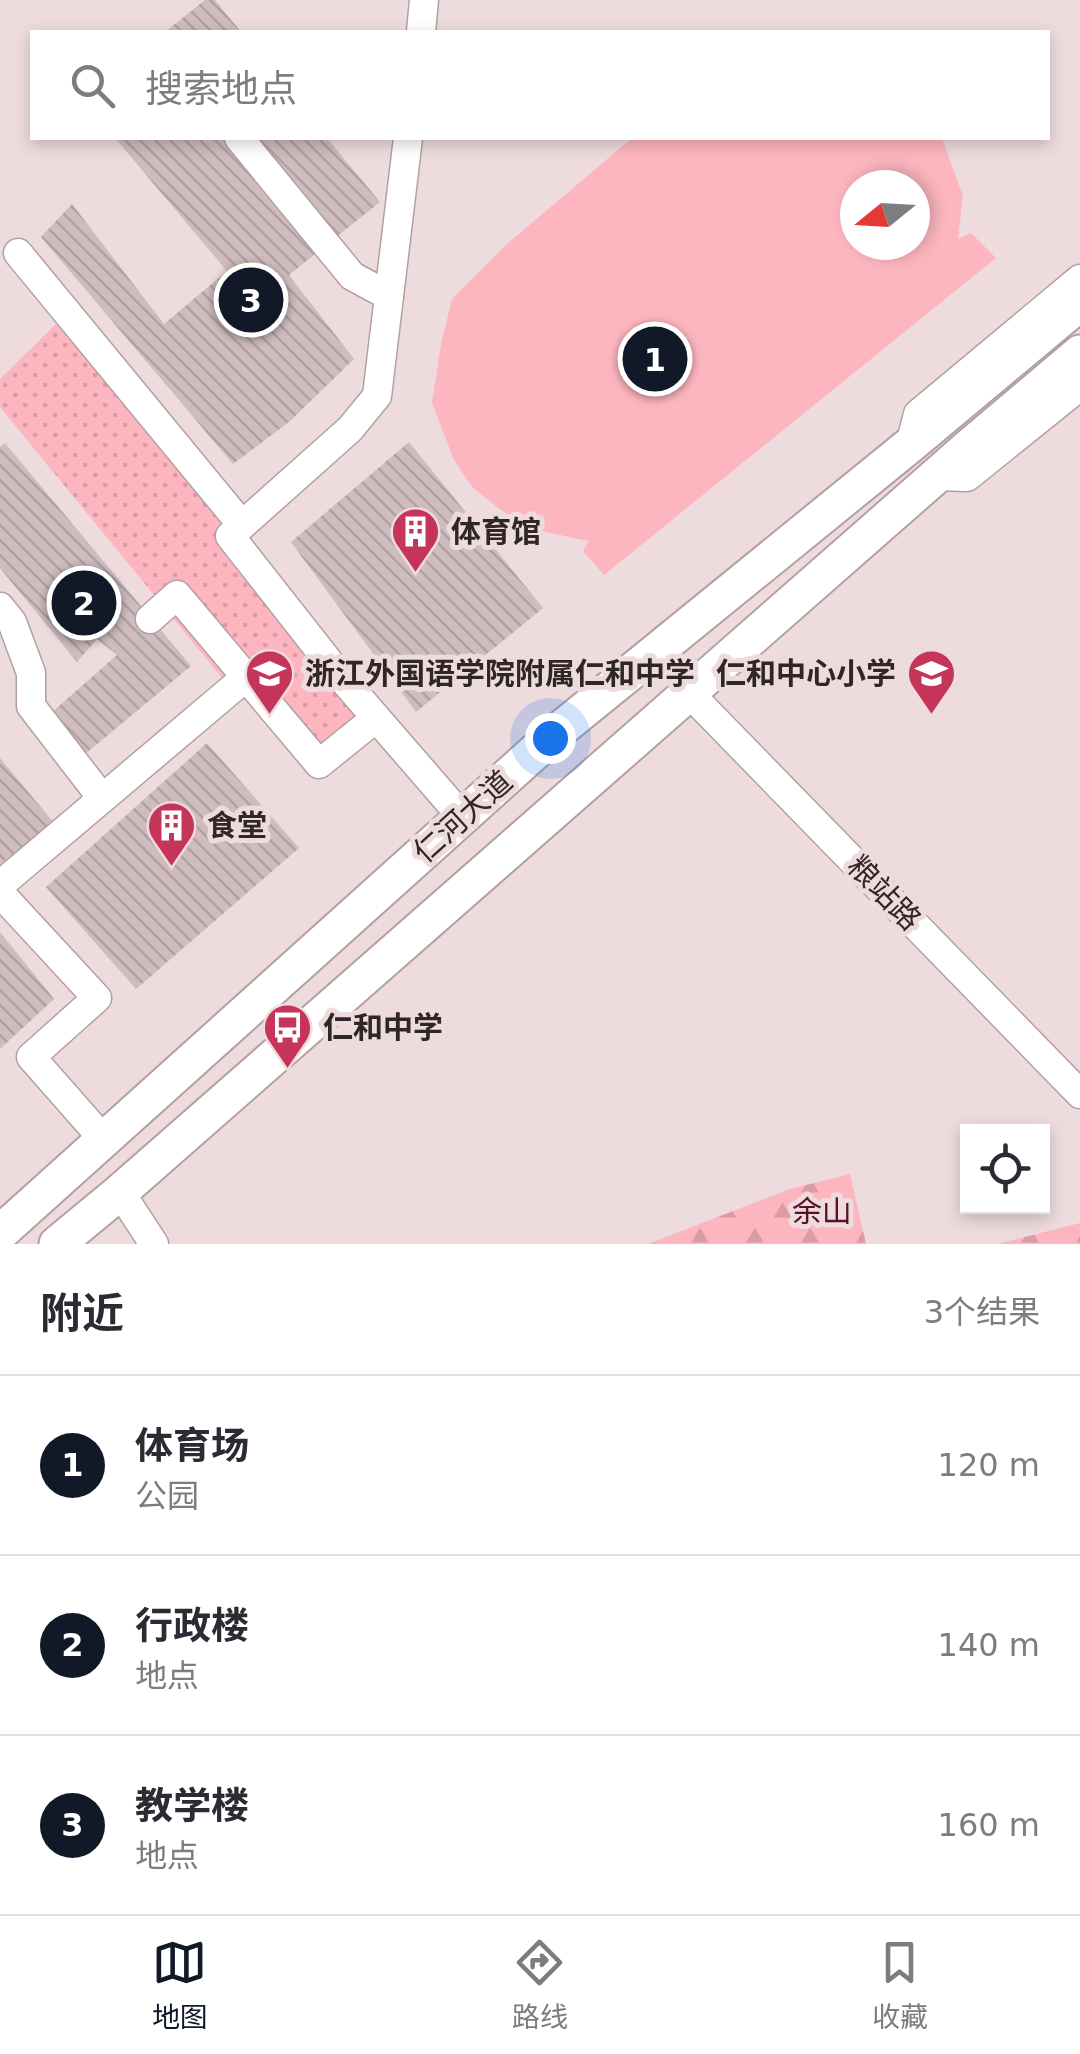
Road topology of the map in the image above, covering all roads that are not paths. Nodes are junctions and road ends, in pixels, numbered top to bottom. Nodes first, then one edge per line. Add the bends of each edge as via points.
1 (424, 0) edge
2 (420, 30) edge
3 (241, 140) edge
4 (408, 140) edge
5 (18, 253) dead end
6 (1080, 279) edge
7 (389, 296) junction
8 (1080, 303) edge
9 (1080, 353) edge
10 (1080, 386) edge
11 (910, 446) junction
12 (938, 476) junction
13 (242, 525) junction
14 (0, 607) edge
15 (150, 618) dead end
16 (246, 677) junction
17 (689, 692) junction
18 (376, 718) junction
19 (102, 798) junction
20 (457, 812) dead end
21 (0, 885) edge
22 (0, 892) edge
23 (1080, 1094) edge
24 (104, 1140) junction
25 (120, 1192) junction
26 (0, 1234) edge
27 (57, 1244) edge
28 (154, 1244) edge

1 - 2 street
3 - 7 street via 352,276
4 - 7 street
5 - 13 street
6 - 11 street via 918,414
7 - 13 street via 377,396 350,429
8 - 11 main road, 仁河大道
9 - 12 main road, 仁河大道
10 - 12 street via 966,477
11 - 24 main road, 仁河大道 via 558,732
12 - 17 main road, 仁河大道
13 - 18 street via 230,536
14 - 19 street via 31,673 31,706
15 - 16 street via 177,595
16 - 18 street via 318,764
16 - 19 street
17 - 23 street, 粮站路
17 - 25 main road, 仁河大道
18 - 20 street
19 - 21 street
22 - 24 street via 97,998 31,1056
24 - 26 main road, 仁河大道
25 - 27 main road, 仁河大道
25 - 28 street

